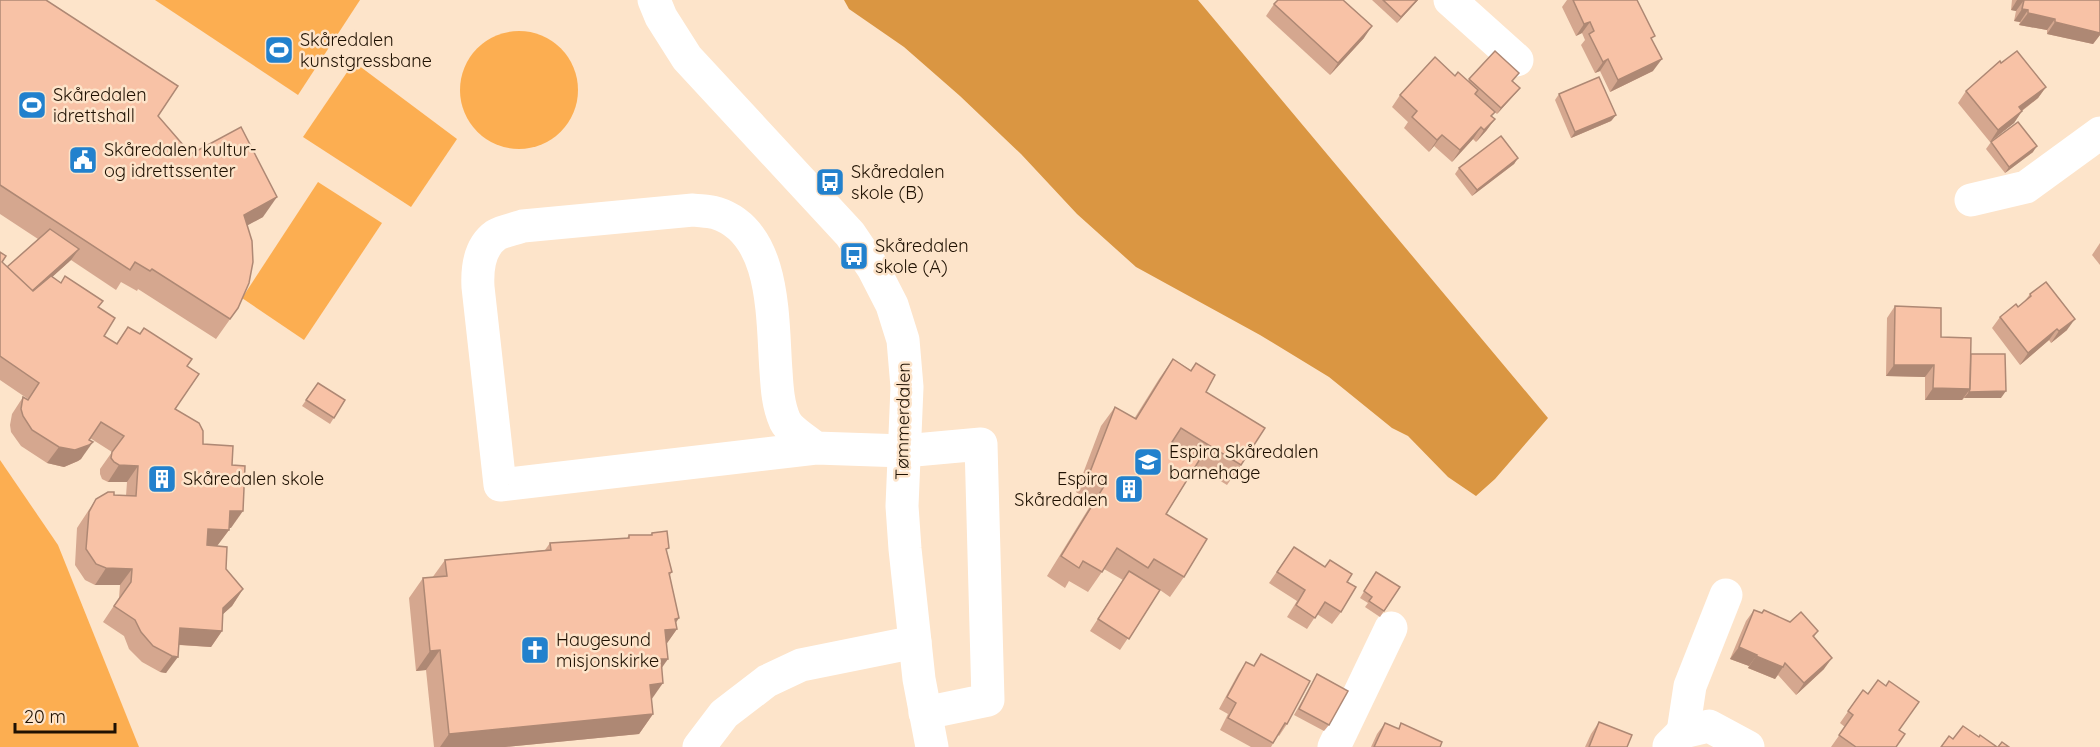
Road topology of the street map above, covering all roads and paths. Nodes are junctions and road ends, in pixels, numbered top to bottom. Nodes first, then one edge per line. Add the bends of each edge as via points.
1 (654, 0) edge
2 (1450, 0) edge
3 (1517, 60) dead end
4 (2100, 133) edge
5 (1971, 200) dead end
6 (816, 448) junction
7 (904, 451) junction
8 (1726, 595) dead end
9 (1391, 628) dead end
10 (915, 642) junction
11 (925, 713) junction
12 (1675, 740) edge
13 (699, 747) edge
14 (932, 747) edge
15 (1334, 747) edge
16 (1748, 747) edge

1 - 7 street, Tømmerdalen via 687,58 850,234 873,268 892,305 903,340 907,387
2 - 3 street
4 - 5 street via 2026,187
6 - 6 street via 786,423 779,401 769,285 762,258 751,238 735,222 715,213 693,210 523,226 496,235 482,253 478,287 500,485
6 - 7 street
7 - 10 street, Tømmerdalen via 903,516
7 - 11 street via 981,444 988,700
8 - 12 street via 1690,686
9 - 15 street
10 - 11 street, Tømmerdalen
10 - 13 street via 801,665 767,681 724,714
11 - 14 street, Tømmerdalen
12 - 16 street via 1709,726

